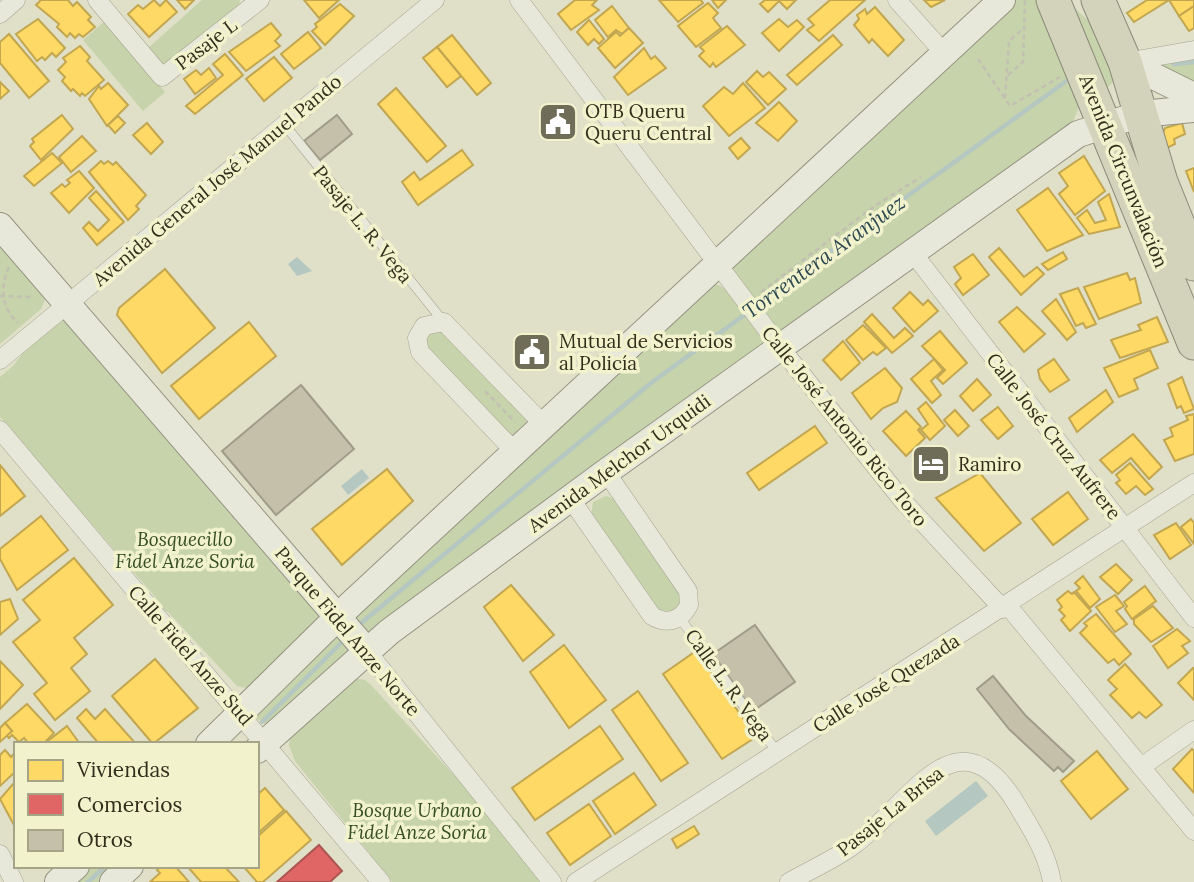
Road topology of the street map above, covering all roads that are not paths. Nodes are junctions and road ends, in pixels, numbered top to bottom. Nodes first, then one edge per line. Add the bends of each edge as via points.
1 (16, 0) edge
2 (97, 0) edge
3 (260, 0) edge
4 (435, 0) edge
5 (519, 0) edge
6 (897, 0) edge
7 (1002, 0) edge
8 (1053, 0) edge
9 (1098, 0) edge
10 (0, 13) edge
11 (1194, 50) edge
12 (944, 53) junction
13 (1125, 62) junction
14 (1194, 96) edge
15 (1194, 110) edge
16 (1141, 114) junction
17 (284, 124) junction
18 (1105, 124) junction
19 (0, 226) edge
20 (913, 253) junction
21 (1194, 264) edge
22 (718, 265) junction
23 (69, 304) junction
24 (444, 322) junction
25 (1194, 343) edge
26 (780, 347) junction
27 (0, 360) edge
28 (544, 425) junction
29 (0, 430) edge
30 (515, 452) junction
31 (606, 472) junction
32 (1194, 483) edge
33 (570, 498) junction
34 (1125, 528) junction
35 (1005, 608) junction
36 (338, 617) junction
37 (680, 618) junction
38 (1194, 618) edge
39 (366, 650) junction
40 (241, 714) junction
41 (1194, 730) edge
42 (211, 742) edge
43 (258, 742) edge
44 (261, 746) edge
45 (777, 752) junction
46 (1141, 767) junction
47 (1194, 831) edge
48 (0, 854) edge
49 (74, 868) edge
50 (128, 868) edge
51 (14, 882) edge
52 (58, 882) edge
53 (113, 882) edge
54 (382, 882) edge
55 (552, 882) edge
56 (576, 882) edge
57 (789, 882) edge
58 (1052, 882) edge

1 - 10 street
2 - 3 street, Pasaje L via 162,77
4 - 17 street, Avenida General José Manuel Pando
5 - 22 street, Calle José Antonio Rico Toro
6 - 12 street
7 - 12 main road
8 - 18 highway, Avenida Circunvalación
9 - 13 highway, Avenida Circunvalación
11 - 13 street
12 - 22 main road
13 - 14 main road
13 - 16 highway, Avenida Circunvalación
15 - 16 main road, Avenida Melchor Urquidi
16 - 18 main road, Avenida Melchor Urquidi
16 - 21 highway, Avenida Circunvalación via 1161,182
17 - 23 street, Avenida General José Manuel Pando
17 - 24 lane, Pasaje L. R. Vega
18 - 20 main road, Avenida Melchor Urquidi via 1078,134
18 - 25 highway, Avenida Circunvalación
19 - 23 main road, Parque Fidel Anze Norte
20 - 26 main road, Avenida Melchor Urquidi
20 - 34 street, Calle José Cruz Aufrere
22 - 26 street, Calle José Antonio Rico Toro via 752,304
22 - 28 main road
23 - 27 street, Avenida General José Manuel Pando
23 - 36 main road, Parque Fidel Anze Norte
24 - 28 street
24 - 30 street via 424,326 416,345
26 - 31 main road, Avenida Melchor Urquidi
26 - 35 street, Calle José Antonio Rico Toro via 903,500
28 - 30 main road
29 - 40 street, Calle Fidel Anze Sud
30 - 36 main road
31 - 33 main road, Avenida Melchor Urquidi
31 - 37 street, Calle L. R. Vega via 688,591 689,606
32 - 34 street, Calle José Quezada
33 - 37 street, Calle L. R. Vega via 652,616 666,622
33 - 39 main road, Avenida Melchor Urquidi
34 - 35 street, Calle José Quezada
34 - 38 street, Calle José Cruz Aufrere
35 - 45 street, Calle José Quezada
35 - 46 street, Calle José Antonio Rico Toro
36 - 39 main road, Parque Fidel Anze Norte
36 - 40 main road
37 - 45 lane, Calle L. R. Vega
39 - 44 main road, Avenida Melchor Urquidi
39 - 55 street, Parque Fidel Anze Norte
40 - 42 main road
40 - 43 street, Calle Fidel Anze Sud
41 - 46 street
44 - 54 street, Calle Fidel Anze Sud
45 - 56 street, Calle José Quezada
46 - 47 street, Calle José Antonio Rico Toro
48 - 51 street
49 - 52 main road
50 - 53 main road
57 - 58 street, Pasaje La Brisa via 854,845 935,772 954,761 972,760 1003,781 1041,845

